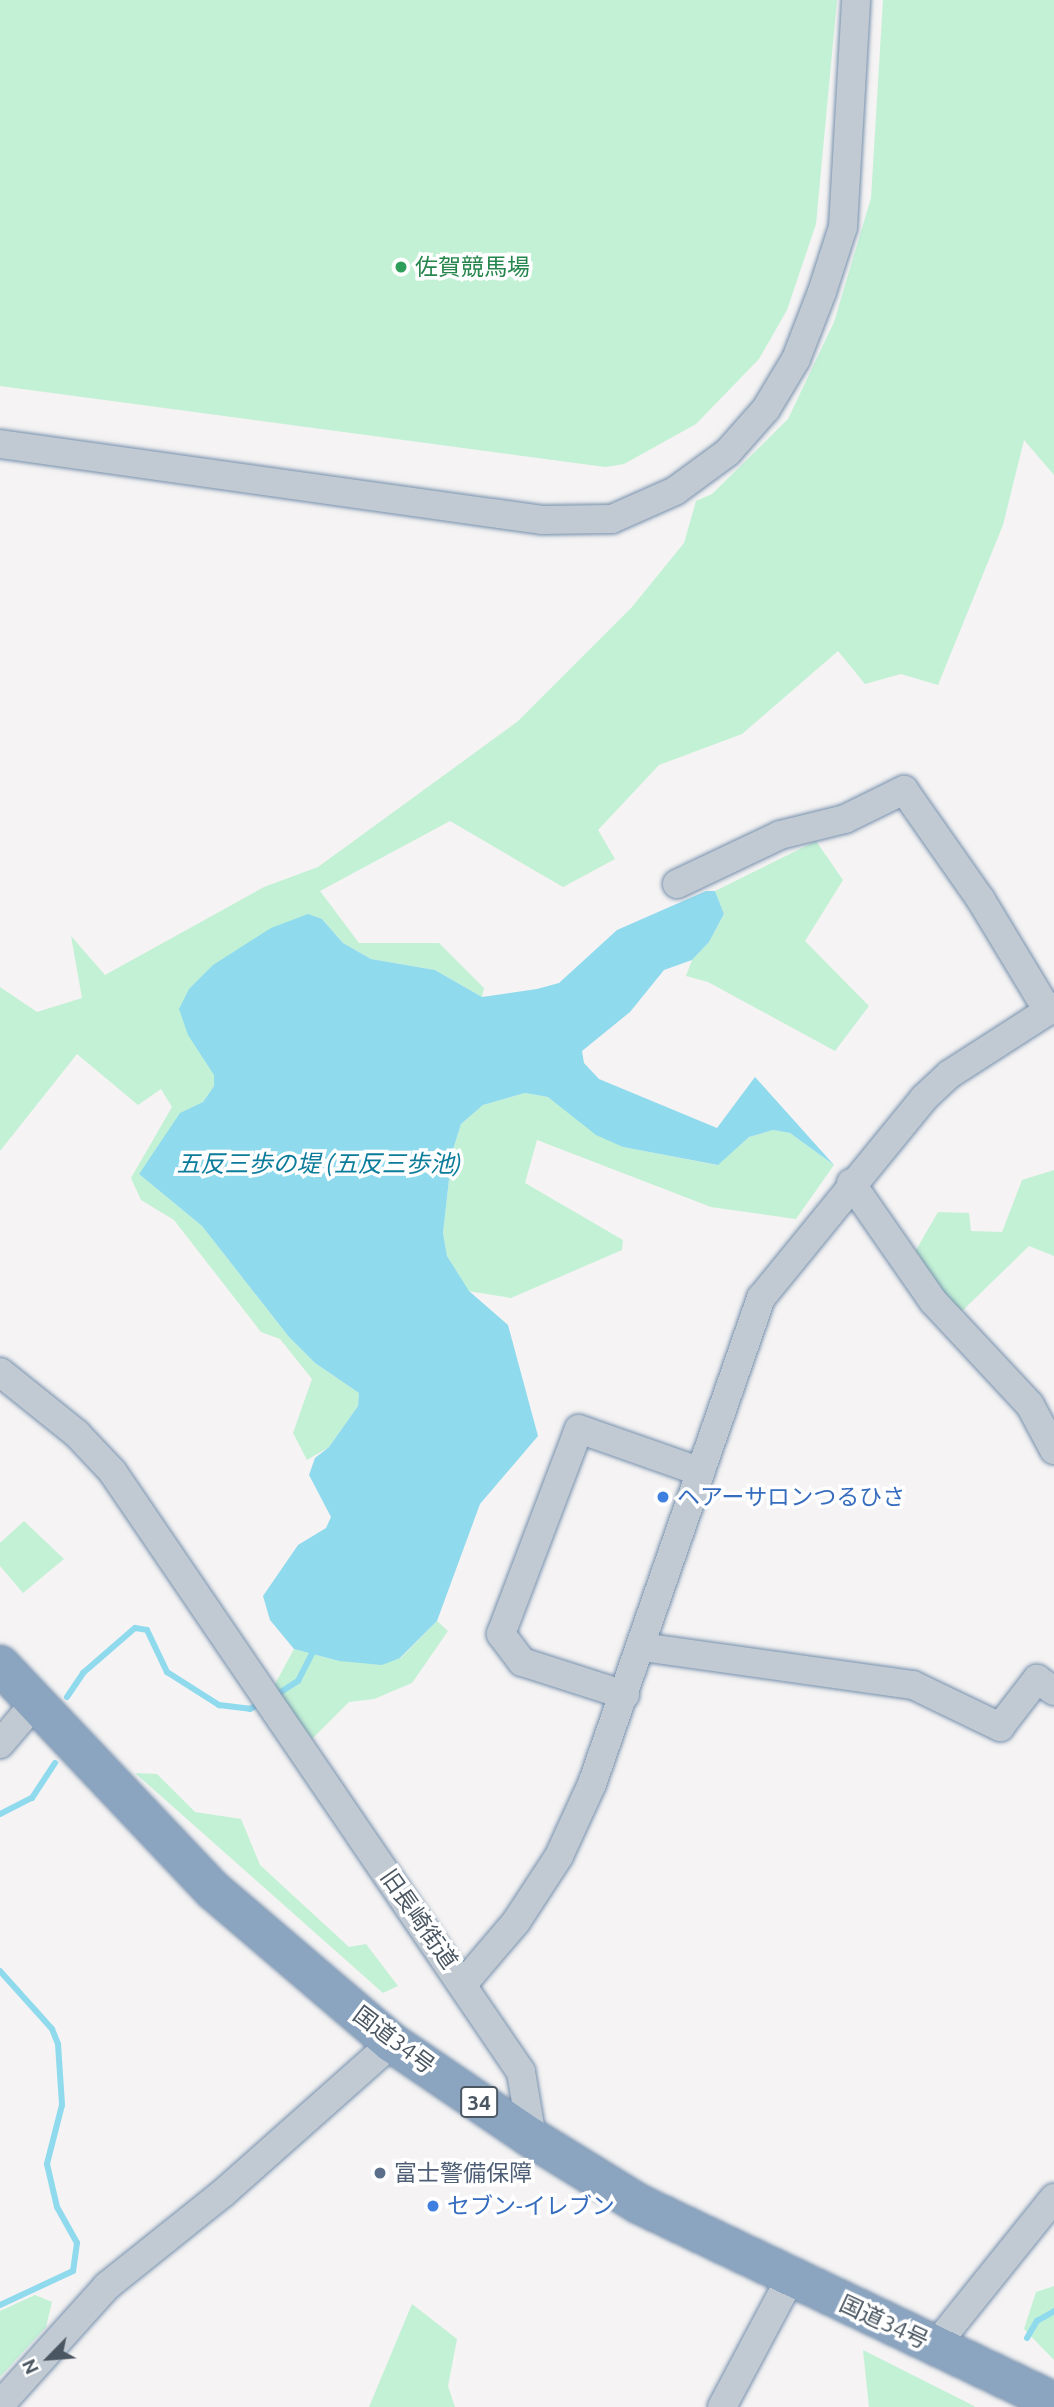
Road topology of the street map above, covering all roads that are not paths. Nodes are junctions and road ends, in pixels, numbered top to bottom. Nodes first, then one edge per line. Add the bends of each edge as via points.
1 (856, 0) edge
2 (0, 444) edge
3 (677, 884) dead end
4 (1051, 1009) edge
5 (851, 1183) junction
6 (0, 1372) edge
7 (1054, 1450) edge
8 (701, 1472) junction
9 (642, 1647) junction
10 (0, 1665) edge
11 (1054, 1692) edge
12 (625, 1695) junction
13 (34, 1704) junction
14 (0, 1744) edge
15 (464, 1983) junction
16 (392, 2043) junction
17 (532, 2138) junction
18 (1054, 2198) edge
19 (791, 2277) junction
20 (935, 2346) junction
21 (1054, 2402) edge
22 (0, 2405) edge
23 (723, 2407) edge

1 - 2 street via 843,227 822,292 796,359 766,409 728,452 675,491 612,519 541,520
3 - 4 street via 780,835 845,819 904,790
4 - 5 street via 950,1074
5 - 7 street via 933,1301 1030,1405
5 - 8 street via 761,1298
6 - 15 street, 旧長崎街道 via 77,1434 112,1471
8 - 9 street
8 - 12 street via 579,1429 501,1634 522,1662
9 - 11 street via 913,1685 1000,1727 1037,1679
9 - 12 street
10 - 13 highway, 国道34号 / 34
12 - 15 street via 559,1856 516,1922
13 - 14 street
13 - 16 highway, 国道34号 / 34 via 214,1891
15 - 17 street, 旧長崎街道 via 521,2072
16 - 17 highway, 国道34号 / 34
16 - 22 street via 222,2194 107,2286
17 - 19 highway, 国道34号 / 34 via 639,2204
18 - 20 street
19 - 20 highway, 国道34号 / 34
19 - 23 street
20 - 21 highway, 国道34号 / 34

